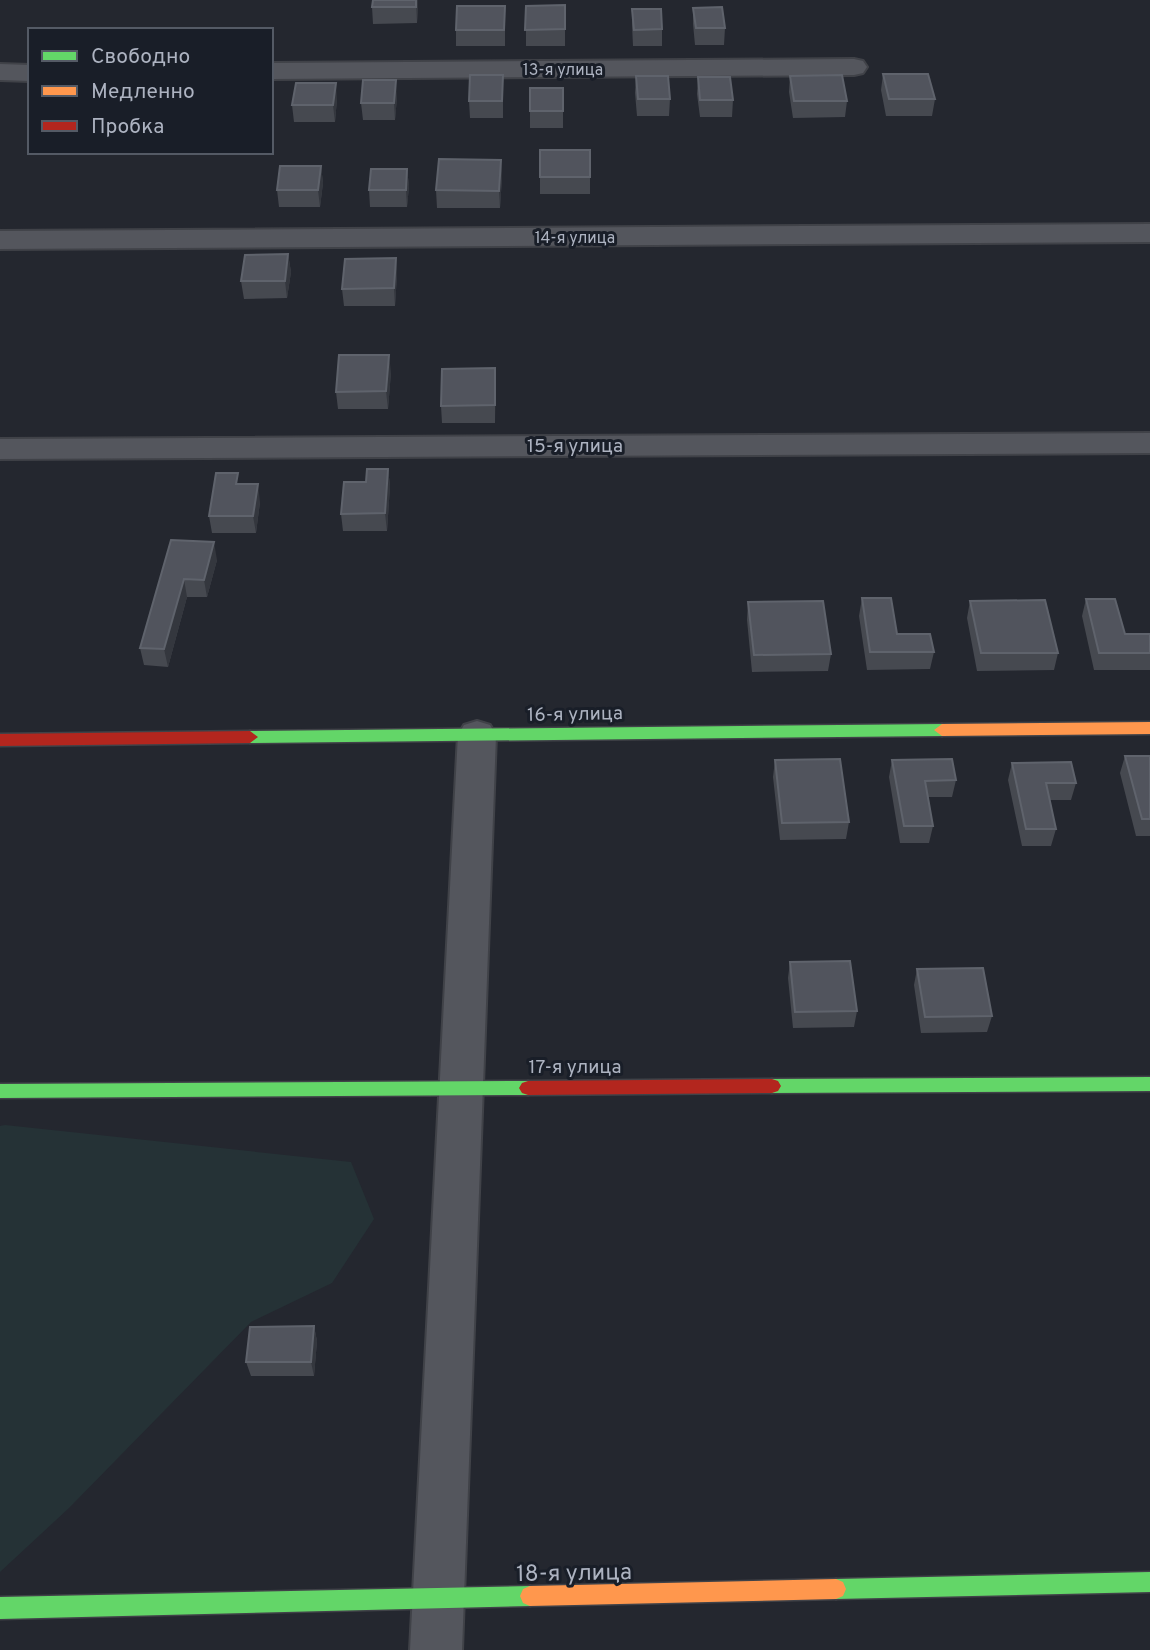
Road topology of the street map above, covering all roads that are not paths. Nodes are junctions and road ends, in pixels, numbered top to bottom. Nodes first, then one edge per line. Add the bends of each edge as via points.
1 (854, 66) dead end
2 (273, 71) edge
3 (0, 72) edge
4 (28, 73) edge
5 (1150, 233) edge
6 (0, 240) edge
7 (1150, 443) edge
8 (0, 449) edge
9 (1150, 728) edge
10 (477, 735) junction
11 (0, 740) edge
12 (1150, 1084) edge
13 (461, 1088) junction
14 (0, 1091) edge
15 (1150, 1582) edge
16 (438, 1598) junction
17 (0, 1608) edge
18 (436, 1650) edge

1 - 2 street, 13-я улица
3 - 4 street
5 - 6 street, 14-я улица
7 - 8 street, 15-я улица
9 - 10 street, 16-я улица
10 - 11 street, 16-я улица
10 - 13 street
12 - 13 street, 17-я улица
13 - 14 street, 17-я улица
13 - 16 street
15 - 16 street, 18-я улица
16 - 17 street, 18-я улица
16 - 18 street

